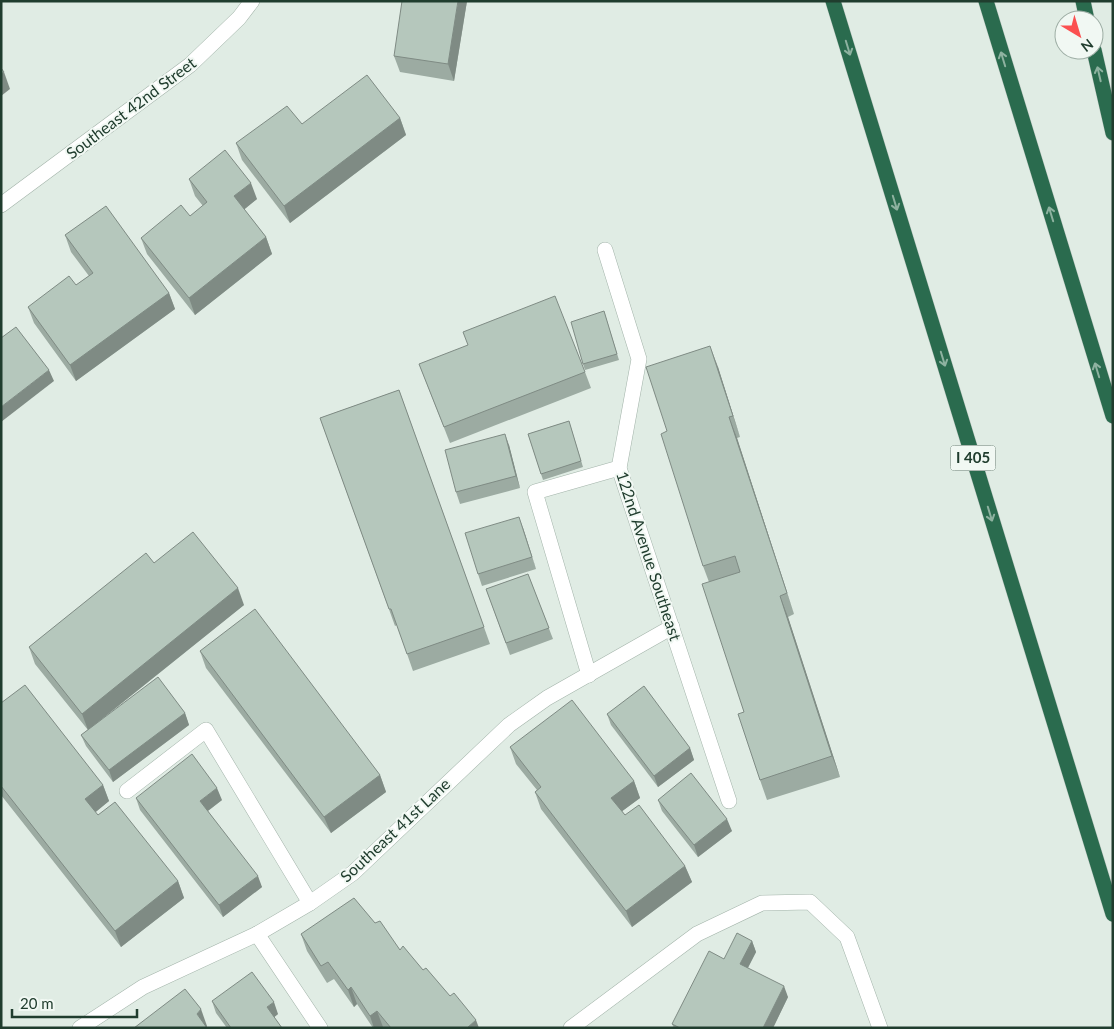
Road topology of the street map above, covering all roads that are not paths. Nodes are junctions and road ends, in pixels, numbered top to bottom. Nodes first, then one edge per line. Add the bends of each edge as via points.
1 (252, 1) edge
2 (833, 1) edge
3 (986, 1) edge
4 (1096, 60) edge
5 (1113, 133) edge
6 (1, 206) edge
7 (605, 250) dead end
8 (1113, 416) edge
9 (619, 468) junction
10 (672, 627) junction
11 (589, 674) junction
12 (127, 791) dead end
13 (729, 801) dead end
14 (310, 903) junction
15 (1113, 914) edge
16 (257, 934) junction
17 (80, 1028) edge
18 (320, 1028) edge
19 (571, 1028) edge
20 (880, 1028) edge

1 - 6 street, Southeast 42nd Street via 190,65
2 -> 15 highway, I 405
8 -> 3 highway
5 -> 4 highway
7 - 9 street, 122nd Avenue Southeast via 639,359
9 - 10 street, 122nd Avenue Southeast
9 - 11 street via 535,492
10 - 11 street, Southeast 41st Lane
10 - 13 street, 122nd Avenue Southeast
11 - 14 street, Southeast 41st Lane via 509,725 353,873
12 - 14 street via 206,730
14 - 16 street, Southeast 41st Lane
16 - 17 street, Southeast 41st Lane via 143,987
16 - 18 street
19 - 20 street via 696,934 762,903 810,902 847,936

